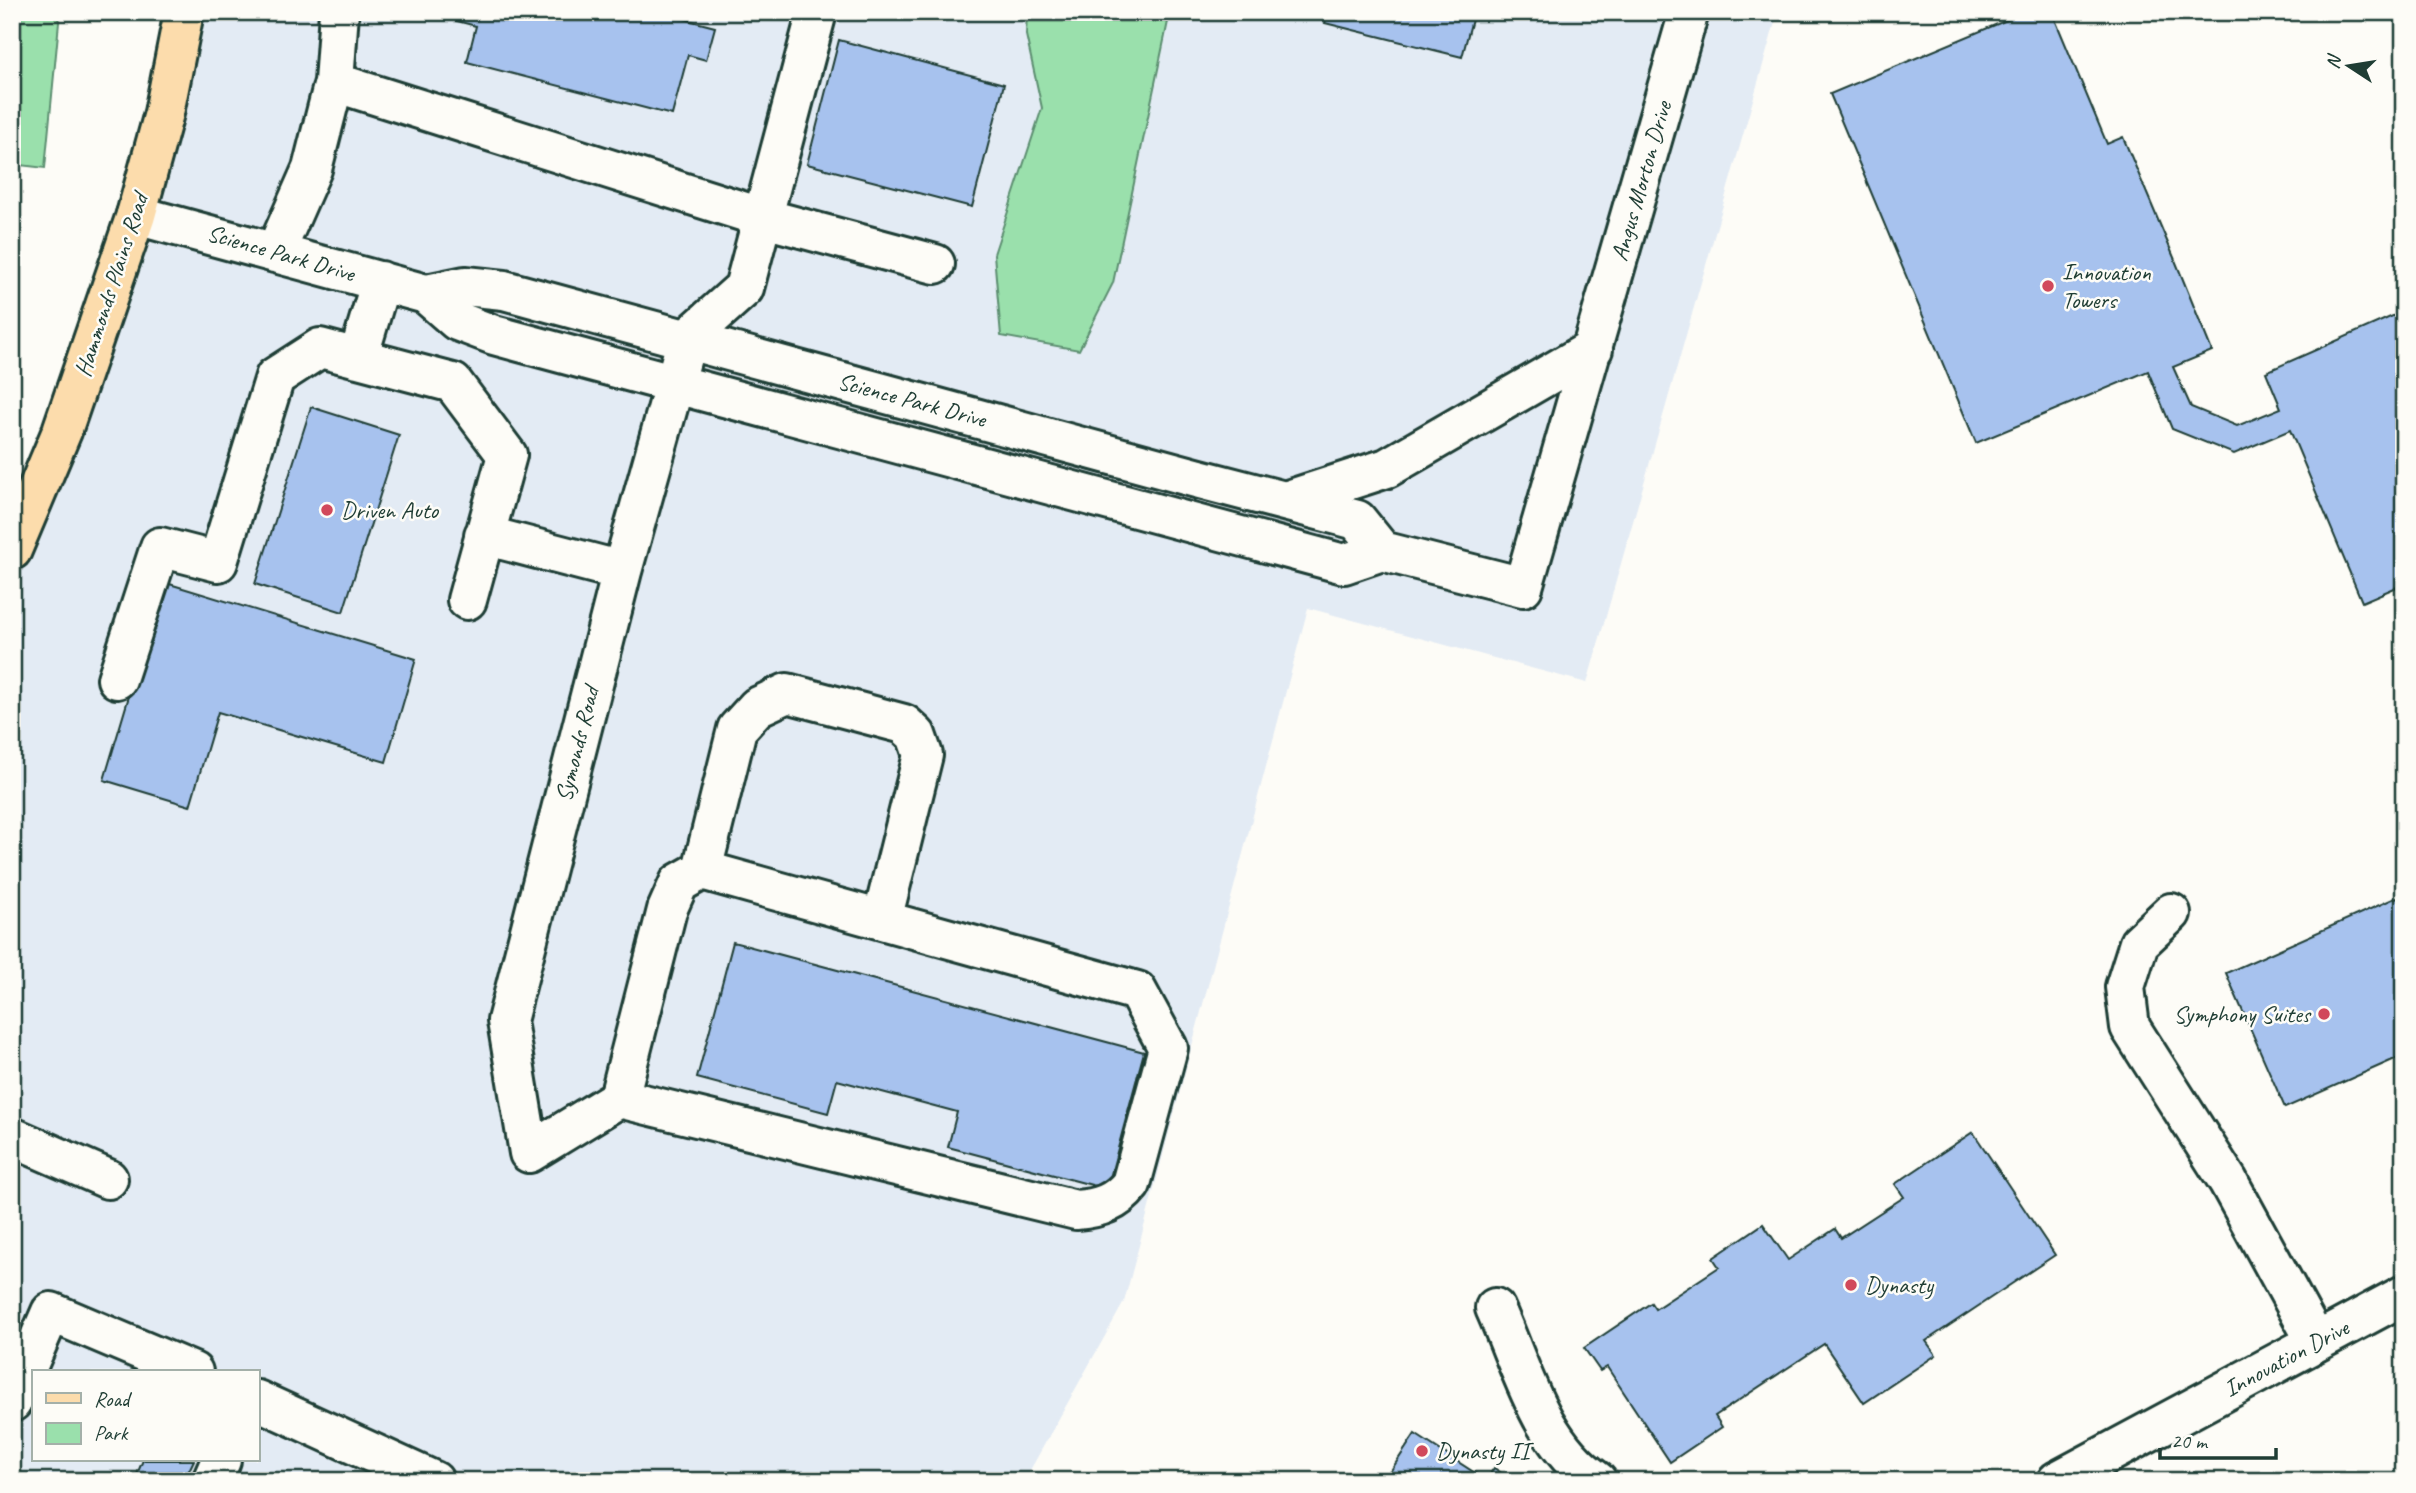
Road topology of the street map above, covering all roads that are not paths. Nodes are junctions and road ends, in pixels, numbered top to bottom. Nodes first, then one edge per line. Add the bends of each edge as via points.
1 (184, 12) edge
2 (339, 12) edge
3 (817, 12) edge
4 (1689, 12) edge
5 (334, 82) junction
6 (136, 215) junction
7 (764, 218) junction
8 (275, 253) junction
9 (935, 264) dead end
10 (382, 281) junction
11 (426, 294) junction
12 (687, 339) junction
13 (1593, 349) junction
14 (358, 358) junction
15 (675, 386) junction
16 (1288, 500) junction
17 (484, 535) junction
18 (12, 550) edge
19 (1382, 551) junction
20 (622, 571) junction
21 (467, 600) dead end
22 (117, 679) dead end
23 (702, 870) junction
24 (2171, 913) dead end
25 (882, 920) junction
26 (619, 1098) junction
27 (12, 1137) edge
28 (108, 1179) dead end
29 (2404, 1296) edge
30 (1495, 1308) dead end
31 (2316, 1342) junction
32 (188, 1370) edge
33 (259, 1401) edge
34 (12, 1402) edge
35 (220, 1462) edge
36 (212, 1481) edge
37 (434, 1481) edge
38 (1597, 1481) edge
39 (2057, 1481) edge

1 - 6 main road, Hammonds Plains Road via 164,113
2 - 5 street
3 - 7 street
4 - 13 street, Angus Morton Drive
5 - 7 street
5 - 8 street via 312,169
6 - 8 street, Science Park Drive
6 - 18 main road, Hammonds Plains Road via 62,431
7 - 9 street
7 - 12 street via 744,288
8 - 10 street, Science Park Drive
10 - 11 street, Science Park Drive
10 - 14 street
11 - 12 street, Science Park Drive via 465,286 504,289
11 - 15 street, Science Park Drive via 457,321 494,335
12 - 15 street, Symonds Road
12 - 16 street, Science Park Drive
13 - 16 street via 1387,468
13 - 19 street, Angus Morton Drive via 1523,587
14 - 17 street via 453,383 507,455
14 - 22 street via 320,348 275,377 218,562 160,547
15 - 19 street, Science Park Drive via 1344,564
15 - 20 street, Symonds Road
16 - 19 street, Science Park Drive via 1357,520
17 - 20 street
17 - 21 street
20 - 26 street, Symonds Road via 507,1021 529,1153
23 - 25 street
23 - 25 street via 737,729 757,706 787,693 904,724 916,735 923,755
23 - 26 street via 679,883 667,911
24 - 31 street via 2139,943 2125,986 2130,1027 2228,1181
25 - 26 street via 1137,991 1168,1048 1131,1184 1121,1197 1099,1208 1076,1210
27 - 28 street
29 - 31 street, Innovation Drive
30 - 38 street via 1552,1439 1576,1467
31 - 39 street, Innovation Drive
32 - 34 street via 51,1312
33 - 37 street
35 - 36 street

